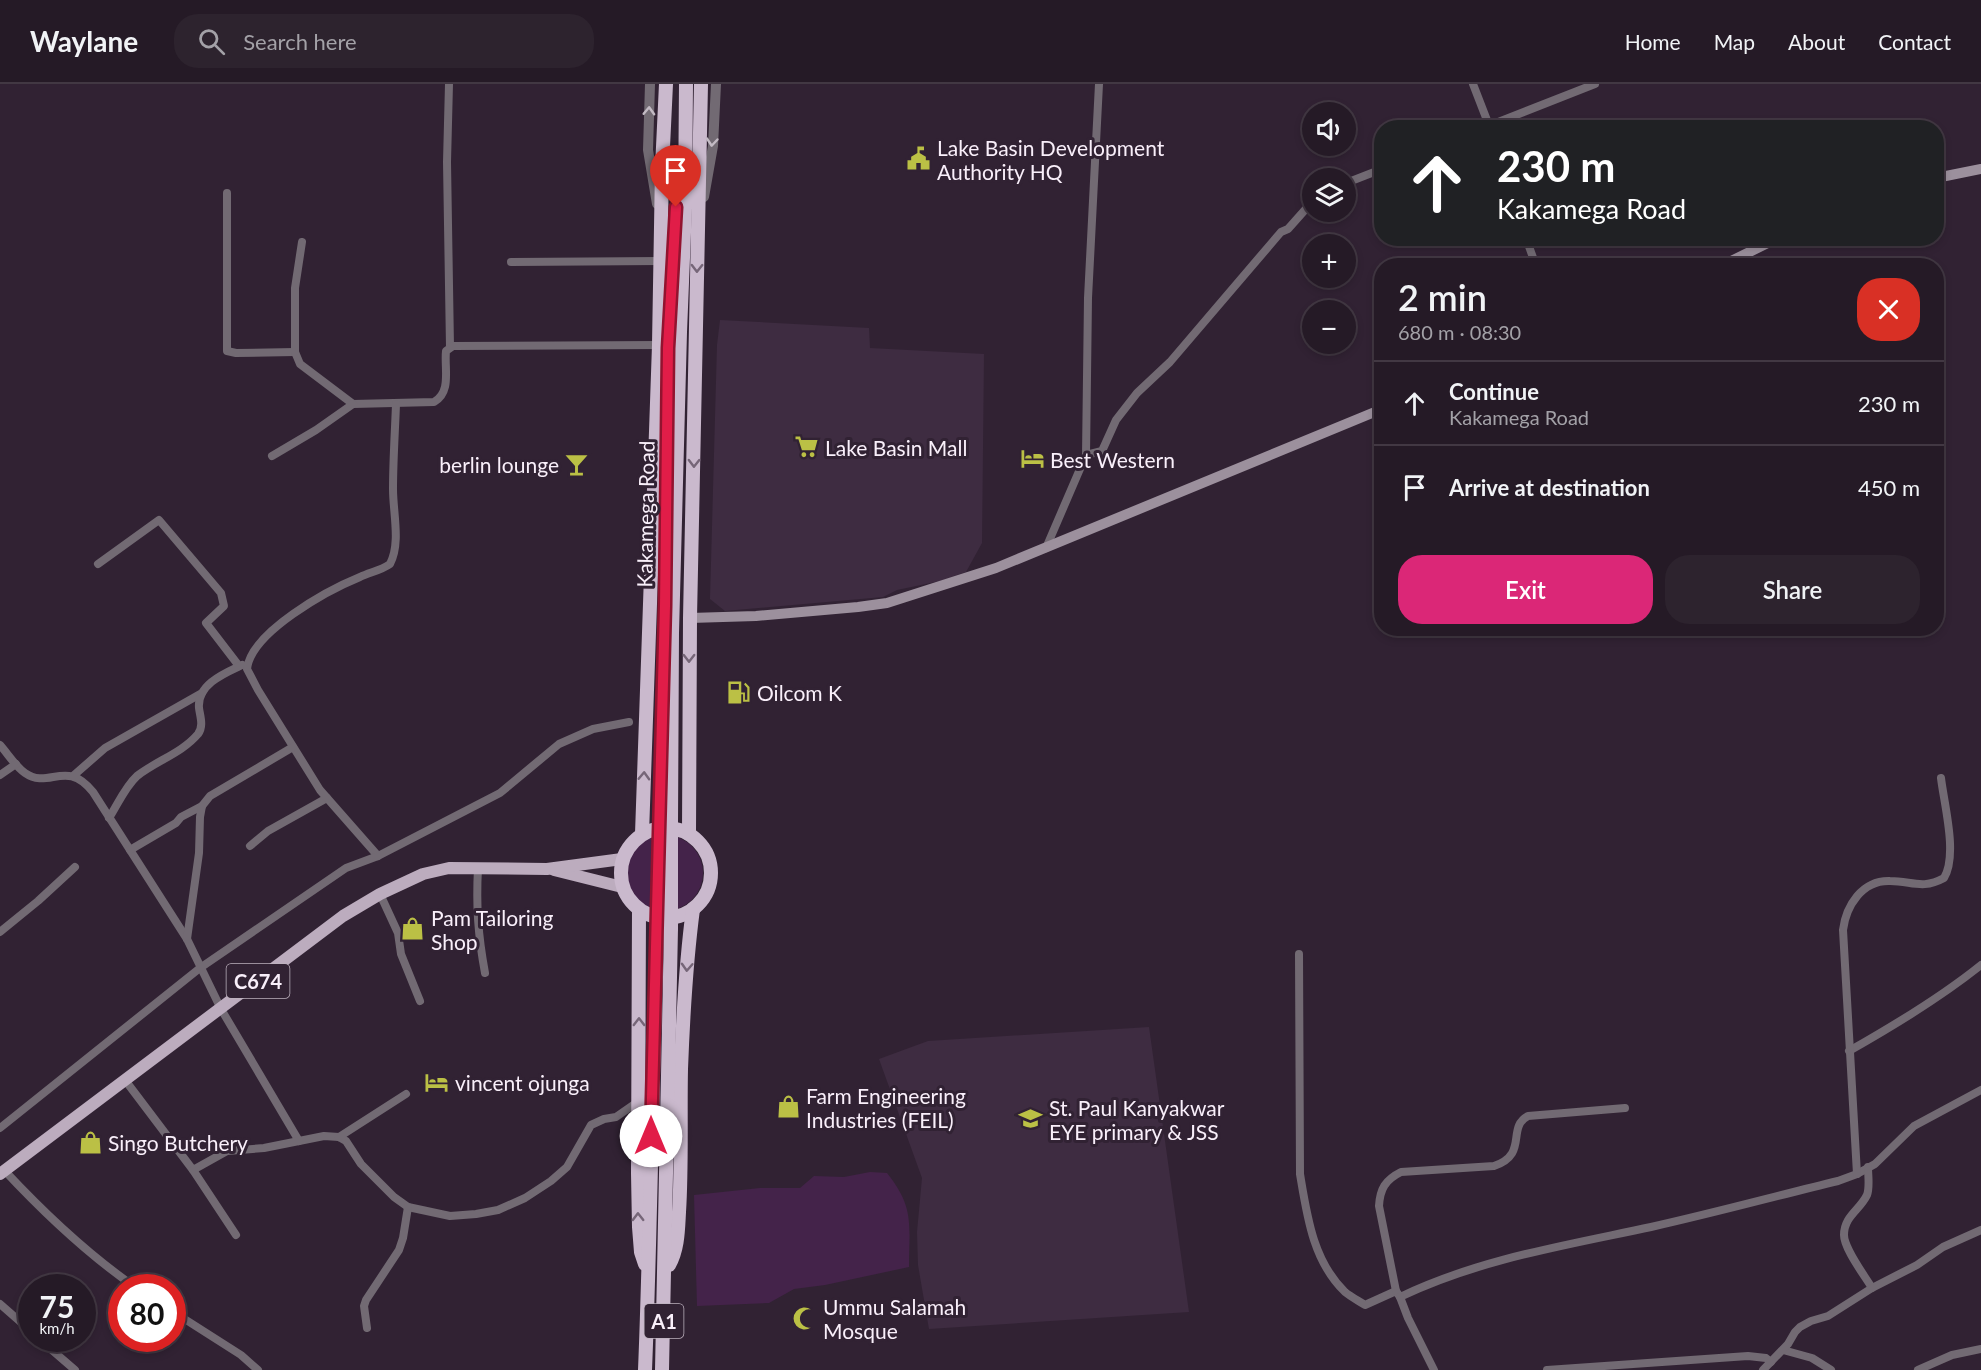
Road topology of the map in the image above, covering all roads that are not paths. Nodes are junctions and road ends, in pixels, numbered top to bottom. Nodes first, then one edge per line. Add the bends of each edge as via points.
1 (449, 84) edge
2 (650, 84) edge
3 (666, 84) edge
4 (680, 84) edge
5 (686, 84) edge
6 (701, 84) edge
7 (716, 84) edge
8 (1099, 84) edge
9 (1473, 84) edge
10 (1595, 84) edge
11 (1485, 120) edge
12 (1505, 120) edge
13 (1981, 169) edge
14 (1374, 171) edge
15 (1944, 176) edge
16 (1356, 179) edge
17 (227, 193) dead end
18 (1302, 213) edge
19 (662, 231) junction
20 (698, 231) junction
21 (302, 242) dead end
22 (1762, 246) edge
23 (1737, 258) edge
24 (511, 261) dead end
25 (661, 261) junction
26 (659, 345) junction
27 (450, 347) junction
28 (295, 352) junction
29 (354, 404) junction
30 (396, 404) junction
31 (1374, 412) edge
32 (1086, 455) junction
33 (272, 456) dead end
34 (1046, 548) junction
35 (98, 564) dead end
36 (690, 618) junction
37 (248, 662) junction
38 (239, 666) junction
39 (202, 693) junction
40 (629, 722) dead end
41 (0, 745) edge
42 (293, 747) junction
43 (16, 764) junction
44 (0, 775) edge
45 (73, 776) junction
46 (1941, 778) dead end
47 (327, 798) junction
48 (202, 806) junction
49 (110, 818) junction
50 (642, 834) junction
51 (689, 834) junction
52 (250, 846) dead end
53 (130, 850) junction
54 (378, 856) junction
55 (622, 859) junction
56 (75, 867) dead end
57 (478, 868) junction
58 (547, 869) junction
59 (622, 887) junction
60 (380, 894) junction
61 (639, 909) junction
62 (693, 909) junction
63 (0, 932) edge
64 (187, 939) junction
65 (1299, 954) dead end
66 (1981, 965) edge
67 (200, 968) junction
68 (485, 973) dead end
69 (420, 1000) dead end
70 (221, 1010) junction
71 (1849, 1051) junction
72 (124, 1080) junction
73 (1981, 1090) edge
74 (406, 1094) dead end
75 (639, 1101) junction
76 (1624, 1108) dead end
77 (0, 1128) edge
78 (339, 1137) junction
79 (299, 1141) junction
80 (1869, 1167) junction
81 (193, 1170) junction
82 (2, 1172) edge
83 (1857, 1174) junction
84 (408, 1207) junction
85 (1981, 1230) edge
86 (236, 1235) dead end
87 (665, 1271) junction
88 (117, 1274) edge
89 (649, 1274) junction
90 (1872, 1288) junction
91 (1398, 1294) junction
92 (0, 1304) edge
93 (18, 1320) edge
94 (186, 1320) edge
95 (367, 1328) dead end
96 (1981, 1348) edge
97 (1783, 1350) junction
98 (54, 1352) edge
99 (1771, 1362) junction
100 (75, 1370) edge
101 (258, 1370) edge
102 (645, 1370) edge
103 (663, 1370) edge
104 (1434, 1370) edge
105 (1547, 1370) edge
106 (1763, 1370) edge
107 (1831, 1370) edge
108 (1918, 1370) edge

1 - 27 street
19 -> 2 street via 648,150
3 - 19 highway
4 - 89 highway, Kakamega Road / A1, bridge via 668,348
5 - 87 highway, Kakamega Road / A1, bridge via 672,633
6 - 20 highway
7 -> 20 street via 712,146
8 - 32 street via 1088,298
9 - 11 street
10 - 12 street
13 - 15 main road
14 - 16 street
17 - 28 street via 227,351
18 - 32 street via 1281,232 1170,362 1137,393 1116,420 1102,450
19 - 25 highway
20 -> 36 highway
21 - 28 street via 295,288
22 - 23 main road
24 - 25 street
25 - 26 highway
26 - 27 street
50 -> 26 highway
27 - 30 street via 445,354 445,389 439,399
28 - 29 street via 300,364
29 - 30 street
29 - 33 street
30 - 37 street via 395,543 390,564 321,596 288,618 255,648
31 - 34 main road
32 - 34 street
34 - 36 main road via 887,603 756,616
35 - 38 street via 159,520 221,593 224,606 206,623
36 -> 51 highway
37 - 38 street
37 - 42 street via 249,675
38 - 39 street via 215,678
39 - 45 street via 105,748
39 - 49 street via 200,732 136,777
40 - 54 street via 594,729 559,744 500,793
41 - 43 street
42 - 47 street
42 - 48 street via 210,796
43 - 44 street
43 - 45 street via 36,777
45 - 49 street via 84,782
46 - 71 street via 1950,866 1944,878 1926,885 1892,881 1871,884 1856,897 1844,919
47 - 52 street via 268,831
47 - 54 street
48 - 53 street
48 - 64 street
49 - 53 street
50 - 51 highway via 665,828
50 - 55 highway via 628,846
51 - 62 highway via 709,858 711,872 703,899
53 - 64 street
54 - 67 street via 346,868
55 - 58 main road, C674
55 - 59 highway
56 - 63 street
57 - 58 main road, C674
57 - 60 main road, C674 via 449,868 423,874
57 - 68 street via 477,924
58 - 59 main road, C674
59 - 61 highway
60 - 69 street via 398,933 401,954
60 - 70 main road, C674 via 343,916
61 - 62 highway via 666,918
75 -> 61 highway, A1
62 -> 87 highway, A1 via 681,1069 678,1235 674,1257
64 - 67 street
65 - 91 street via 1300,1174 1314,1243 1346,1293 1365,1305
66 - 71 street via 1945,993
67 - 70 street
67 - 77 street
70 - 72 main road, C674
70 - 79 street
71 - 83 street
72 - 81 street
72 - 82 main road, C674
73 - 80 street via 1914,1126
74 - 78 street
75 - 84 street via 616,1117 591,1125 567,1167 525,1198 498,1210 450,1216
89 -> 75 highway, A1 via 641,1252 639,1227
76 - 91 street via 1528,1116 1521,1120 1514,1152 1503,1163 1401,1172 1391,1177 1379,1194 1379,1206
78 - 79 street
78 - 84 street via 361,1164
79 - 81 street via 227,1151
80 - 83 street
80 - 90 street via 1866,1197 1849,1216 1844,1236
81 - 86 street
82 - 88 street via 87,1252
83 - 91 street via 1676,1221 1517,1256
84 - 95 street via 399,1250 366,1300
85 - 90 street
87 - 103 highway, Kakamega Road / A1
89 - 102 highway, A1
90 - 97 street via 1828,1316 1800,1327
91 - 104 street
92 - 93 street
94 - 101 street
96 - 108 street via 1946,1357
97 - 99 street
97 - 107 street via 1812,1358
98 - 100 street
99 - 105 street via 1748,1356
99 - 106 street

